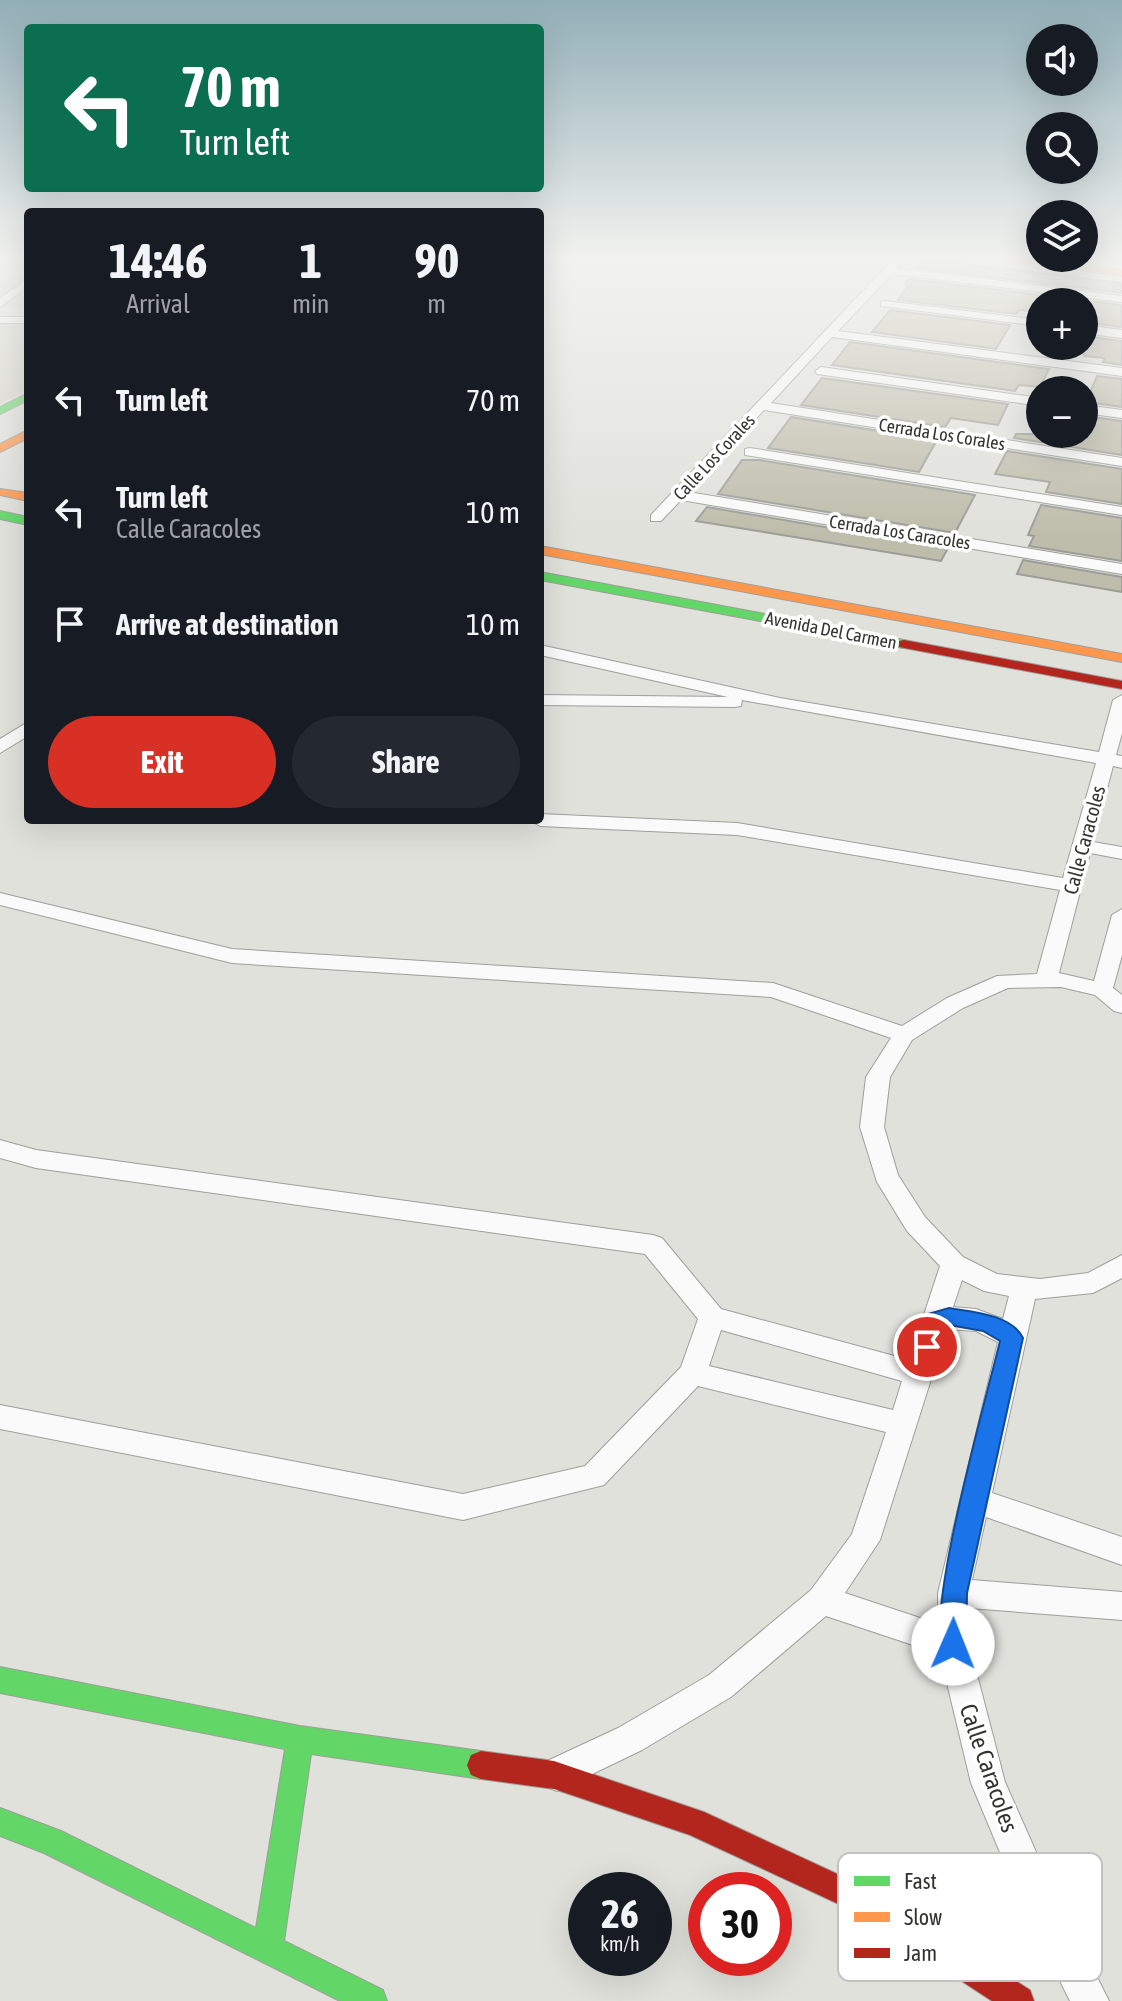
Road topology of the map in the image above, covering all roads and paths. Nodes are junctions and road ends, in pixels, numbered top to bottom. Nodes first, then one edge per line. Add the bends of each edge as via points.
1 (814, 349) edge
2 (952, 349) edge
3 (821, 371) dead end
4 (1122, 372) edge
5 (24, 398) edge
6 (1026, 400) edge
7 (762, 406) junction
8 (0, 411) edge
9 (1098, 411) edge
10 (1122, 414) edge
11 (24, 435) edge
12 (0, 449) edge
13 (750, 452) dead end
14 (1122, 462) edge
15 (0, 492) edge
16 (678, 495) junction
17 (24, 496) edge
18 (24, 497) edge
19 (1122, 511) edge
20 (0, 512) edge
21 (656, 518) dead end
22 (24, 520) edge
23 (544, 551) edge
24 (1122, 569) edge
25 (544, 577) edge
26 (1002, 636) junction
27 (544, 651) edge
28 (1122, 658) edge
29 (991, 660) junction
30 (1122, 685) edge
31 (544, 700) edge
32 (1122, 700) edge
33 (780, 703) junction
34 (24, 730) edge
35 (4, 745) edge
36 (24, 747) edge
37 (1114, 761) edge
38 (544, 820) edge
39 (1083, 846) junction
40 (1122, 853) edge
41 (1072, 886) junction
42 (0, 899) edge
43 (1122, 915) edge
44 (1119, 937) edge
45 (1046, 980) junction
46 (1102, 990) junction
47 (1122, 1006) edge
48 (904, 1035) junction
49 (0, 1149) edge
50 (954, 1264) junction
51 (1122, 1265) edge
52 (1093, 1283) junction
53 (1024, 1287) junction
54 (1122, 1288) edge
55 (712, 1317) junction
56 (936, 1320) junction
57 (1012, 1338) junction
58 (693, 1373) junction
59 (918, 1374) junction
60 (0, 1417) edge
61 (902, 1424) junction
62 (975, 1500) junction
63 (1122, 1551) edge
64 (954, 1593) junction
65 (822, 1600) junction
66 (1122, 1606) edge
67 (953, 1644) junction
68 (0, 1680) edge
69 (300, 1739) junction
70 (554, 1775) junction
71 (0, 1822) edge
72 (1018, 1853) edge
73 (838, 1889) edge
74 (268, 1948) junction
75 (988, 1981) edge
76 (1080, 1981) edge
77 (372, 2001) edge
78 (1019, 2001) edge
79 (1090, 2001) edge

1 - 7 street, Calle Los Corales
2 - 4 street
3 - 6 street
5 - 8 main road
7 - 14 street, Cerrada Los Corales
7 - 16 street, Calle Los Corales
9 - 10 street
11 - 12 main road
13 - 19 street
15 - 17 main road
16 - 21 street, Calle Los Corales
16 - 24 street, Cerrada Los Caracoles
18 - 20 main road
20 - 22 main road
23 - 26 main road, Avenida Del Carmen
25 - 29 main road, Avenida Del Carmen
26 - 28 main road, Avenida Del Carmen
26 - 29 main road
27 - 33 street
29 - 30 main road, Avenida Del Carmen
31 - 33 street
32 - 37 street, Calle Caracoles
33 - 37 street
34 - 35 street
35 - 36 street
37 - 39 street, Calle Caracoles
38 - 41 street via 737,829
39 - 40 street
39 - 41 street, Calle Caracoles
41 - 45 street, Calle Caracoles
42 - 48 street via 232,956 773,990
43 - 44 street
44 - 46 street
45 - 46 street
45 - 48 street via 1005,981 955,1003
46 - 47 street
48 - 50 street via 878,1077 872,1127 886,1176 916,1224
49 - 55 street via 36,1159 653,1245
50 - 53 street via 993,1284
50 - 56 street
51 - 52 street
52 - 53 street
52 - 54 street
53 - 57 street, Calle Caracoles
55 - 58 street
55 - 59 street
56 - 57 street via 967,1318
56 - 59 street
57 - 62 street, Calle Caracoles
58 - 60 street via 594,1476 463,1507
58 - 61 street
59 - 61 street
61 - 65 street via 865,1540
62 - 63 street
62 - 64 street, Calle Caracoles
64 - 66 street
64 - 67 street, Calle Caracoles
65 - 67 street
65 - 70 street via 720,1686 630,1739
67 - 72 street, Calle Caracoles via 988,1783
68 - 69 main road
69 - 70 main road
69 - 74 main road
70 - 73 main road via 694,1822
71 - 74 main road via 51,1841
74 - 77 main road
75 - 78 main road
76 - 79 street, Calle Caracoles

